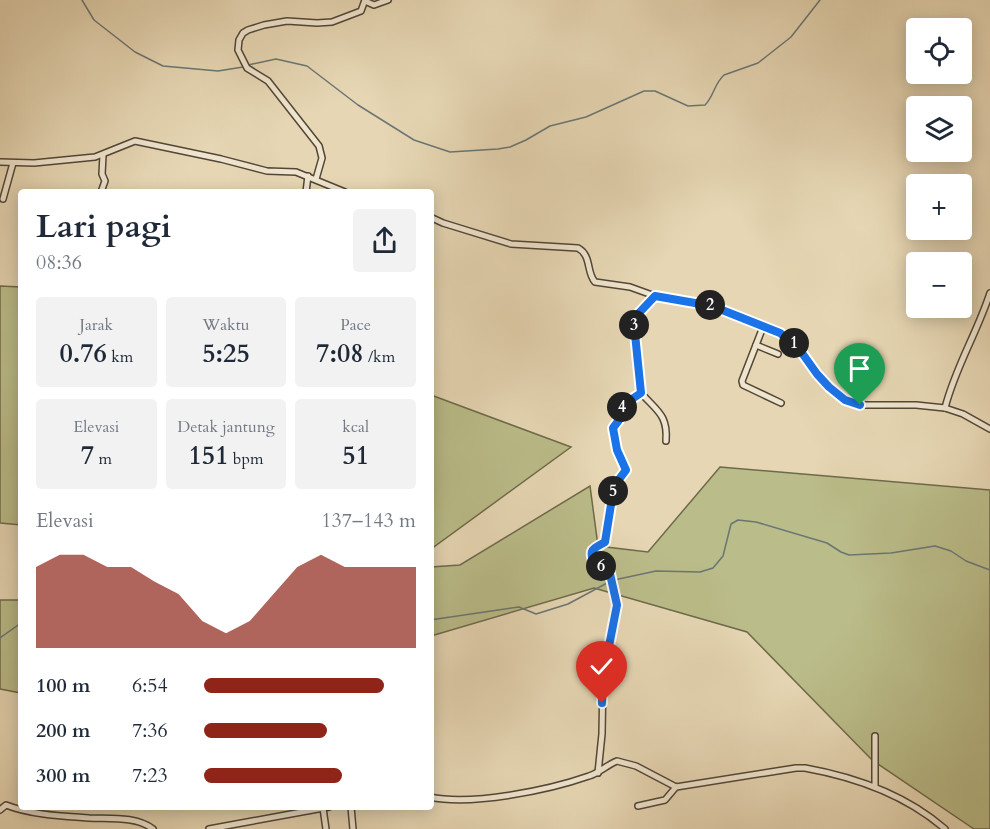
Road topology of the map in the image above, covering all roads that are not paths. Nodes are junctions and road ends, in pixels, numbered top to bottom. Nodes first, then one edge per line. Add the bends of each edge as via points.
1 (388, 0) edge
2 (365, 1) edge
3 (103, 155) junction
4 (0, 162) edge
5 (14, 163) junction
6 (308, 176) junction
7 (316, 179) junction
8 (102, 189) edge
9 (306, 189) edge
10 (338, 189) edge
11 (3, 199) dead end
12 (434, 219) edge
13 (990, 293) edge
14 (655, 296) junction
15 (763, 327) junction
16 (756, 345) junction
17 (778, 354) dead end
18 (641, 393) junction
19 (781, 403) dead end
20 (945, 408) junction
21 (990, 429) edge
22 (666, 441) dead end
23 (875, 736) dead end
24 (598, 773) junction
25 (676, 787) junction
26 (875, 787) junction
27 (434, 798) edge
28 (638, 806) dead end
29 (18, 808) edge
30 (0, 810) edge
31 (25, 810) edge
32 (315, 810) edge
33 (326, 810) edge
34 (351, 810) edge
35 (153, 829) edge
36 (209, 829) edge
37 (326, 829) edge
38 (353, 829) edge
39 (945, 829) edge

1 - 2 street via 374,5
2 - 7 street via 361,11 332,22 287,21 248,30 238,44 246,66 268,81 319,146 322,159
3 - 5 street
3 - 6 street via 135,141 267,171
3 - 8 street
4 - 5 street
5 - 11 street
6 - 7 street
6 - 9 street
7 - 10 street
12 - 14 street via 511,244 578,248 586,255 595,282 630,287
13 - 20 street
14 - 15 street via 712,306
14 - 18 street via 634,321
15 - 16 street
15 - 20 street via 788,337 821,379 852,403
16 - 17 street
16 - 19 street via 743,385
18 - 22 street via 666,423
18 - 24 street via 623,405 613,428 626,470 614,486 605,542 591,551 593,565 607,564 617,605 603,677
20 - 21 street
23 - 26 street
24 - 25 street via 614,762 625,762
24 - 27 street via 537,790 480,799
25 - 26 street via 796,768
25 - 28 street via 664,800
26 - 39 street via 909,803
29 - 30 street via 6,805
31 - 35 street via 139,821
32 - 36 street
33 - 37 street
34 - 38 street

